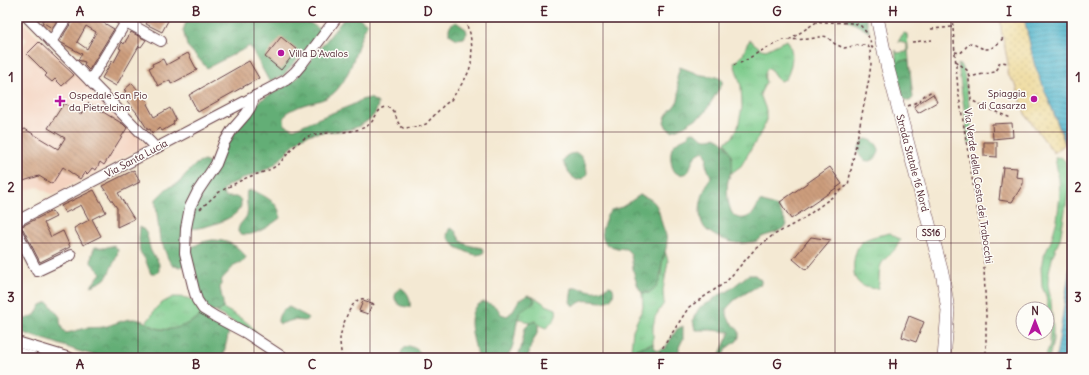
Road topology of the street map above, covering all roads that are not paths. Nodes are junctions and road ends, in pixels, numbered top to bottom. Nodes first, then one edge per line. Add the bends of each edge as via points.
1 (27, 17) edge
2 (67, 17) edge
3 (337, 17) edge
4 (877, 17) edge
5 (124, 19) edge
6 (161, 41) dead end
7 (51, 42) junction
8 (90, 81) junction
9 (255, 96) junction
10 (156, 148) junction
11 (17, 221) edge
12 (17, 232) edge
13 (71, 255) dead end
14 (17, 342) edge
15 (17, 354) edge
16 (31, 358) edge
17 (70, 358) edge
18 (284, 358) edge
19 (944, 358) edge

1 - 7 street
2 - 7 street
3 - 9 street, Via Santa Lucia via 295,72 286,80
4 - 19 main road, Strada Statale 16 Nord / SS16 via 943,277 948,311
5 - 6 street
5 - 8 street
7 - 8 street
8 - 10 street
9 - 10 street, Via Santa Lucia
9 - 18 street via 246,114 224,142 216,164 190,207 185,253 197,300 203,309
10 - 11 street, Via Santa Lucia
12 - 13 street via 37,272
14 - 17 street
15 - 16 main road

